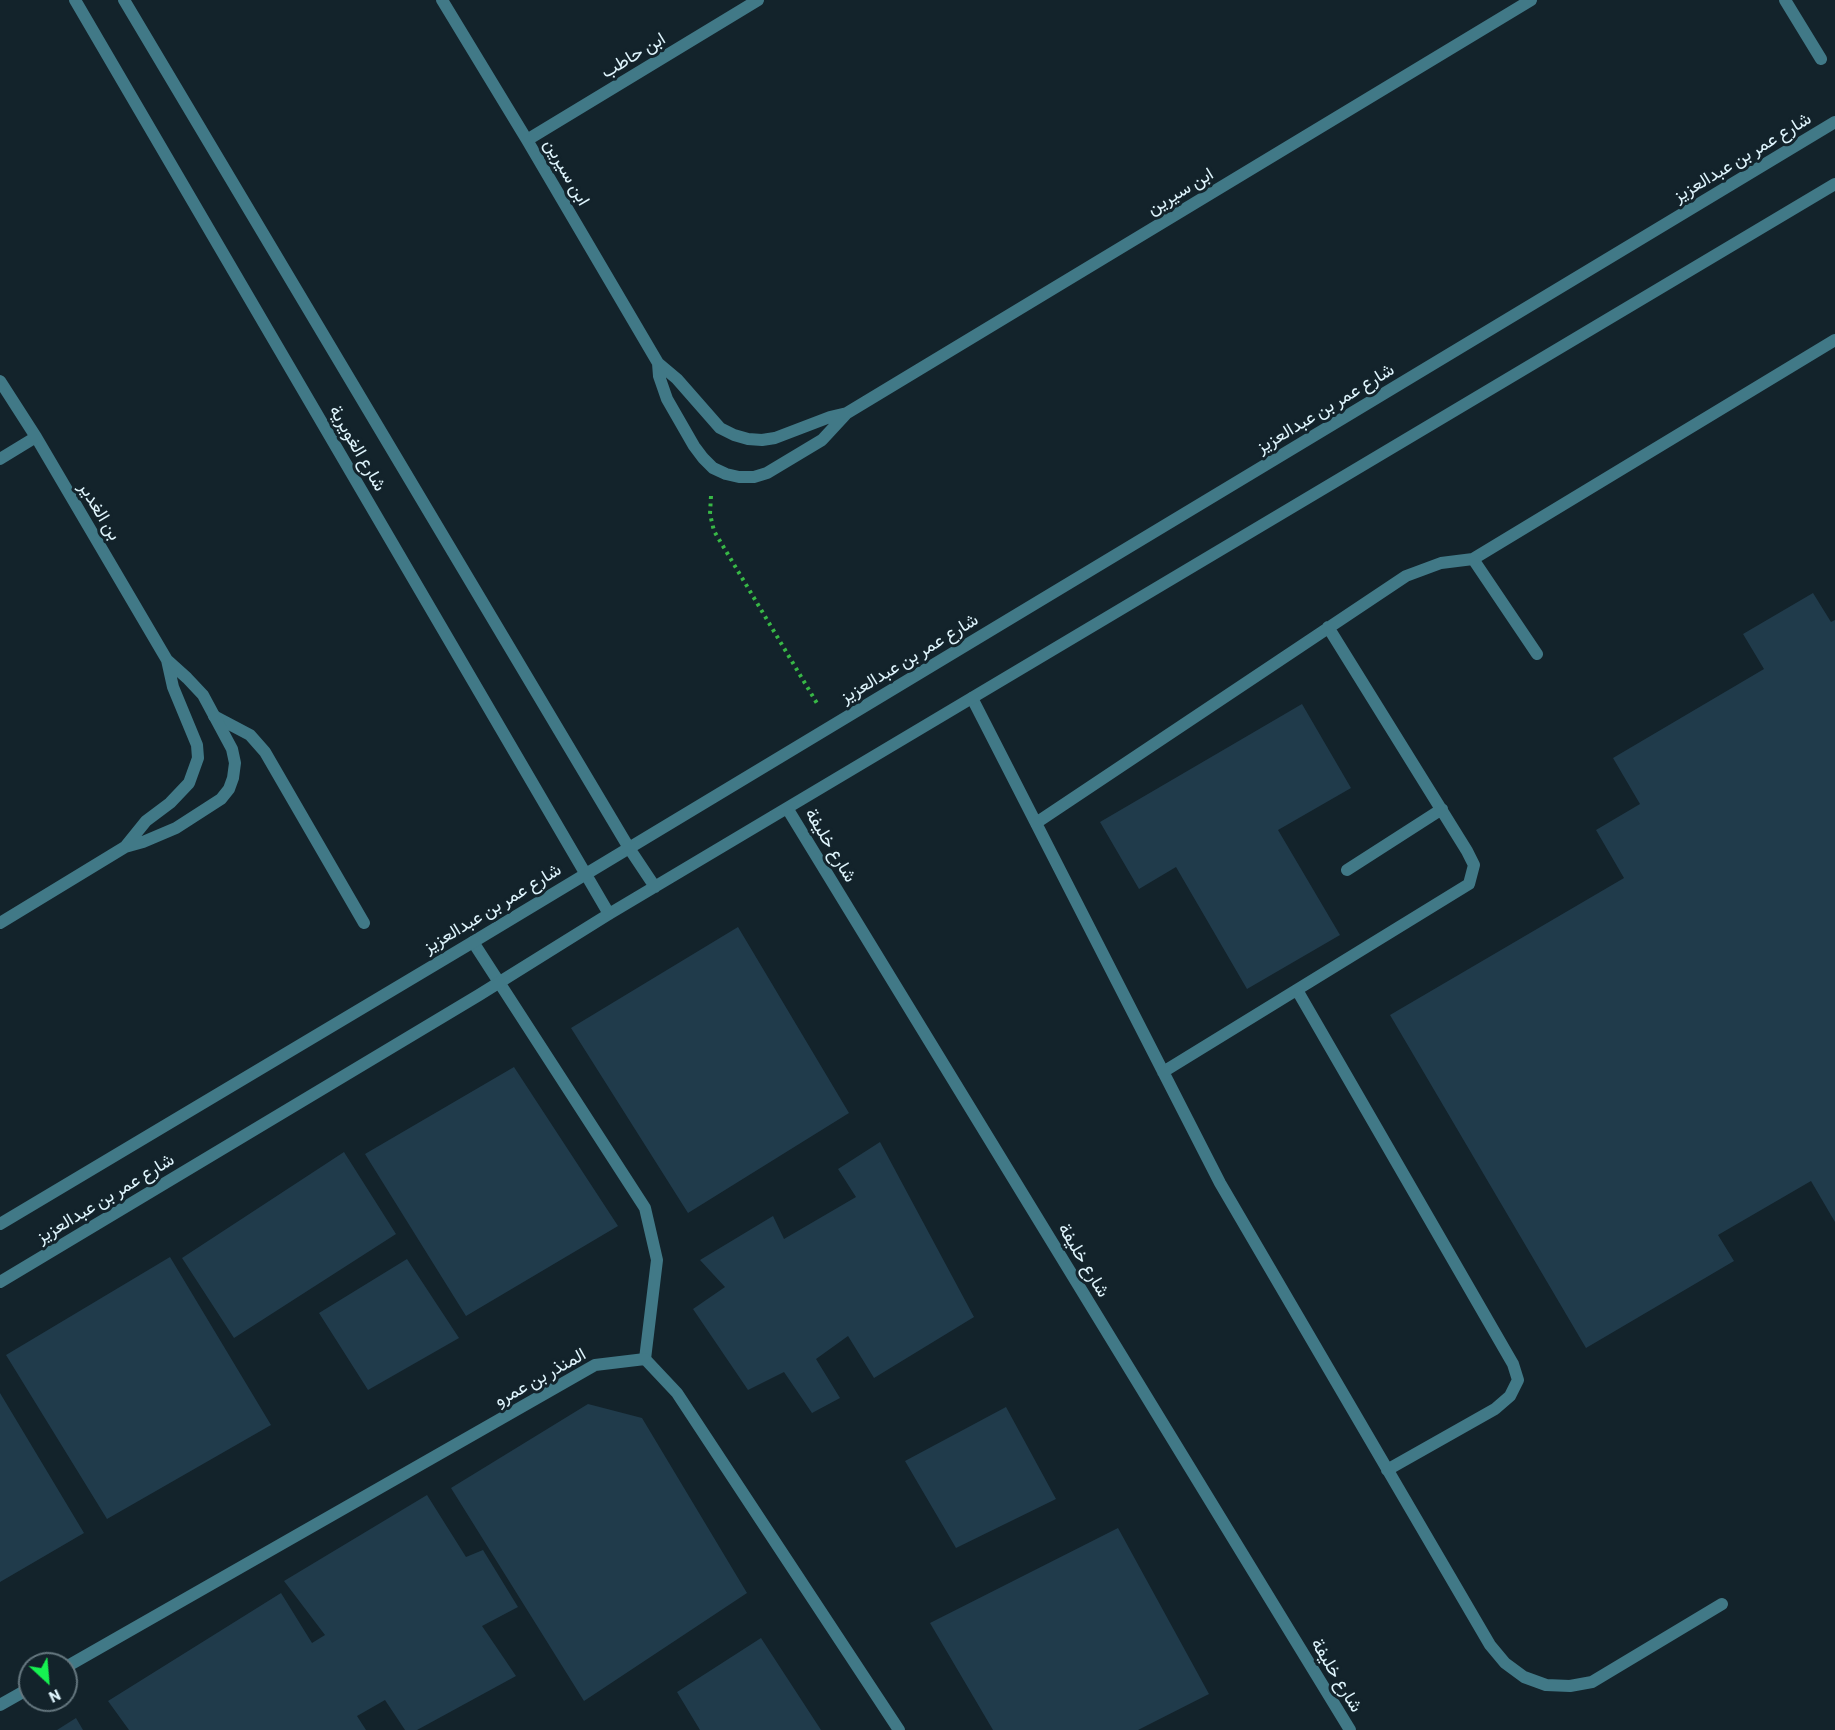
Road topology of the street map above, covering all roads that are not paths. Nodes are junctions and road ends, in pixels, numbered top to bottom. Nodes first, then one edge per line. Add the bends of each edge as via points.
1 (75, 0) edge
2 (124, 0) edge
3 (442, 0) edge
4 (758, 0) edge
5 (1531, 0) edge
6 (1785, 0) edge
7 (1821, 59) dead end
8 (1835, 122) edge
9 (527, 140) junction
10 (1835, 184) edge
11 (1835, 340) edge
12 (658, 363) junction
13 (0, 381) edge
14 (848, 413) junction
15 (36, 437) junction
16 (0, 459) edge
17 (1473, 559) junction
18 (1328, 627) junction
19 (1537, 654) dead end
20 (167, 660) junction
21 (972, 698) junction
22 (214, 716) junction
23 (787, 808) junction
24 (1442, 809) junction
25 (1036, 824) junction
26 (125, 847) junction
27 (629, 848) junction
28 (1347, 870) dead end
29 (586, 873) junction
30 (655, 888) junction
31 (609, 914) junction
32 (0, 923) edge
33 (364, 923) dead end
34 (473, 942) junction
35 (500, 982) junction
36 (1298, 990) junction
37 (1163, 1072) junction
38 (0, 1224) edge
39 (0, 1282) edge
40 (645, 1359) junction
41 (1387, 1470) junction
42 (1722, 1604) dead end
43 (78, 1660) edge
44 (18, 1695) edge
45 (0, 1705) edge
46 (898, 1730) edge
47 (1350, 1730) edge

1 - 29 street, شارع الغويرية
2 - 27 street, شارع الغويرية
3 - 9 street, ابن سيرين
4 - 9 street, ابن حاطب
5 - 14 street, ابن سيرين
6 - 7 street
8 - 27 street, شارع عمر بن عبدالعزيز
9 - 12 street, ابن سيرين
10 - 21 street, شارع عمر بن عبدالعزيز
11 - 17 street
12 - 14 street, ابن سيرين via 720,428 748,439 775,438
12 - 14 street, ابن سيرين via 663,389 703,458 719,470 740,477 767,473 822,440
13 - 15 street, بن الغدير
15 - 16 street
15 - 20 street, بن الغدير
17 - 18 street via 1441,563 1406,576
17 - 19 street
18 - 24 street
18 - 25 street
20 - 22 street, بن الغدير via 202,695
20 - 26 street, بن الغدير via 198,758 195,771 180,794 146,821
21 - 23 street, شارع عمر بن عبدالعزيز
21 - 25 street
22 - 26 street, بن الغدير via 235,763 229,789 221,799 176,828
22 - 33 street via 250,735 265,752
23 - 30 street, شارع عمر بن عبدالعزيز
23 - 47 street, شارع خليفة
24 - 28 street
24 - 36 street via 1474,866 1468,884
25 - 37 street
26 - 32 street, بن الغدير
27 - 29 street, شارع عمر بن عبدالعزيز
27 - 30 street, شارع الغويرية
29 - 31 street, شارع الغويرية
29 - 34 street, شارع عمر بن عبدالعزيز
30 - 31 street, شارع عمر بن عبدالعزيز
31 - 35 street, شارع عمر بن عبدالعزيز
34 - 35 street
34 - 38 street, شارع عمر بن عبدالعزيز
35 - 39 street, شارع عمر بن عبدالعزيز
35 - 40 street via 645,1208 657,1260
36 - 37 street
36 - 41 street via 1513,1364 1518,1380 1510,1396 1495,1409
37 - 41 street via 1220,1183
40 - 43 street, المنذر بن عمرو via 595,1365
40 - 46 street via 677,1393
41 - 42 street via 1490,1645 1524,1677 1546,1685 1592,1682
44 - 45 street

